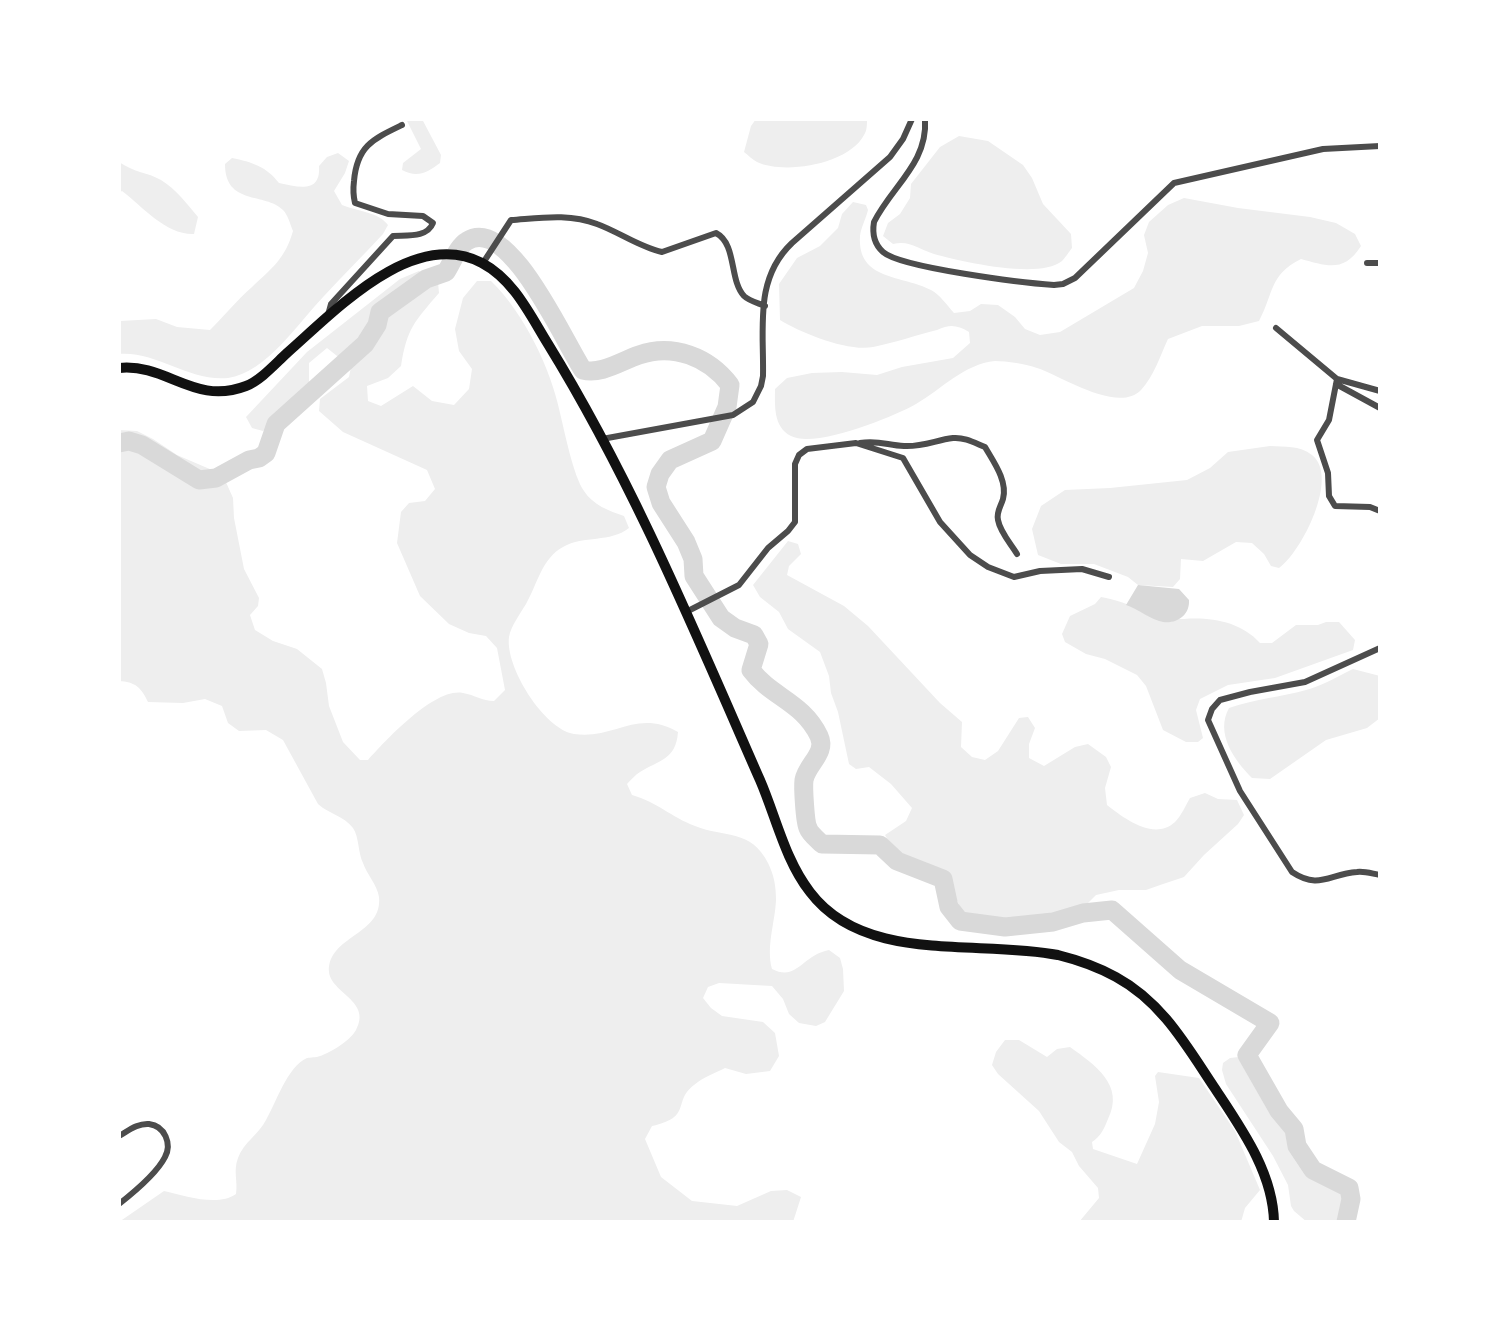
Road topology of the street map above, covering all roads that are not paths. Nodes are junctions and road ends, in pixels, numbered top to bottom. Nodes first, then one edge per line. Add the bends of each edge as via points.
1 (912, 119) edge
2 (925, 119) edge
3 (402, 125) dead end
4 (1380, 146) edge
5 (483, 263) junction
6 (1367, 263) dead end
7 (1380, 263) edge
8 (765, 306) junction
9 (328, 317) junction
10 (1276, 328) dead end
11 (119, 368) edge
12 (1336, 382) junction
13 (1380, 391) edge
14 (1380, 408) edge
15 (602, 439) junction
16 (858, 444) junction
17 (1380, 512) edge
18 (1017, 554) dead end
19 (1109, 577) dead end
20 (686, 612) junction
21 (1380, 648) edge
22 (1380, 876) edge
23 (119, 1136) edge
24 (119, 1204) edge
25 (1274, 1222) edge

1 - 8 street via 890,157 780,254 764,291
2 - 4 street via 925,142 918,158 874,222 873,232 882,251 900,261 1054,285 1075,278 1174,183 1323,149
3 - 9 street via 379,136 360,153 355,167 355,203 388,214 423,216 433,223 431,229 393,236 331,304
5 - 8 street via 511,220 579,219 662,252 716,233 725,242 742,294
5 - 9 main road via 446,253 412,259
5 - 15 main road via 520,298
6 - 7 street
8 - 15 street via 761,386 753,402 733,415
9 - 11 main road via 252,384 230,391 198,390 149,370
10 - 12 street
12 - 13 street
12 - 14 street
12 - 17 street via 1329,420 1317,440 1328,474 1329,496 1335,506
15 - 20 main road
16 - 18 street via 875,440 925,446 953,438 985,447 1003,485 998,524
16 - 19 street via 903,458 940,522 970,555 988,567 1014,577 1082,569
16 - 20 street via 807,449 799,455 795,522 739,585
20 - 25 main road via 786,847 821,905 846,925 890,940 1056,955 1119,979 1172,1024 1240,1127 1269,1185
21 - 22 street via 1306,682 1220,700 1208,720 1240,791 1292,872 1315,882 1359,872
23 - 24 street via 150,1124 168,1140 165,1158

